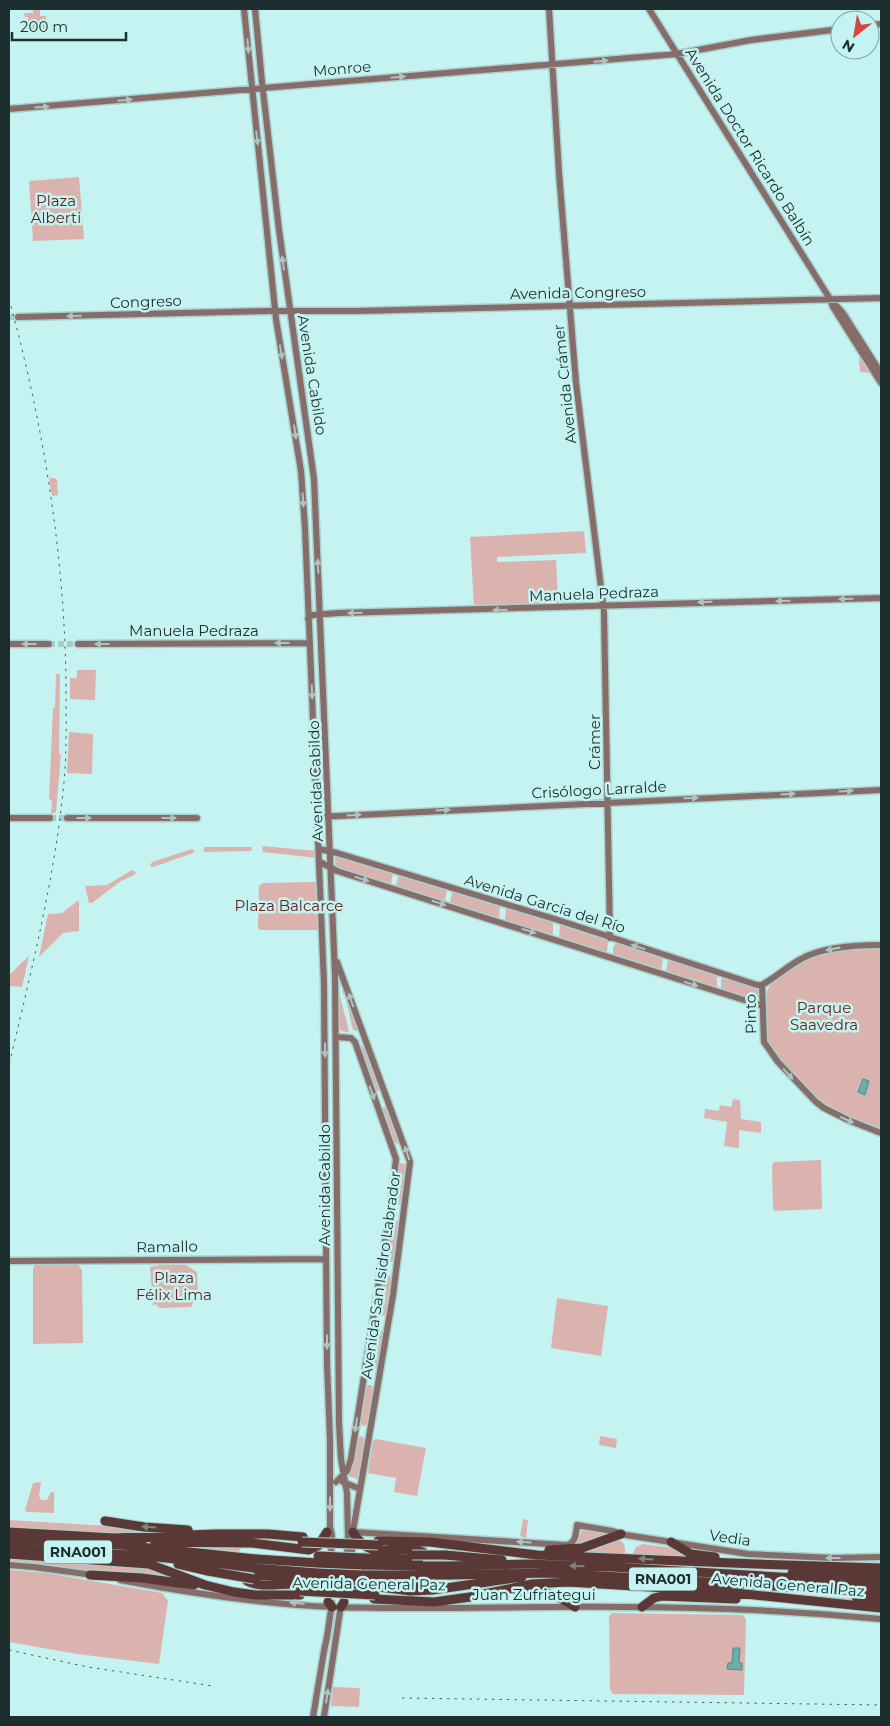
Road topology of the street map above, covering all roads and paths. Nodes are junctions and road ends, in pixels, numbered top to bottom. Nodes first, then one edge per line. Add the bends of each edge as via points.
1 (244, 9) edge
2 (255, 9) edge
3 (549, 9) edge
4 (649, 9) edge
5 (830, 30) edge
6 (677, 54) junction
7 (552, 65) junction
8 (262, 88) junction
9 (252, 89) junction
10 (9, 109) edge
11 (841, 298) junction
12 (881, 298) edge
13 (830, 299) junction
14 (570, 306) junction
15 (839, 306) junction
16 (278, 311) junction
17 (290, 312) junction
18 (18, 317) tunnel mouth
19 (881, 373) edge
20 (881, 383) edge
21 (881, 598) edge
22 (603, 606) junction
23 (320, 615) junction
24 (308, 619) junction
25 (310, 643) junction
26 (9, 644) edge
27 (49, 644) tunnel mouth
28 (78, 644) tunnel mouth
29 (881, 790) edge
30 (608, 802) junction
31 (329, 816) junction
32 (317, 817) junction
33 (9, 818) edge
34 (50, 818) tunnel mouth
35 (67, 818) tunnel mouth
36 (197, 818) dead end
37 (319, 849) junction
38 (331, 851) junction
39 (320, 862) junction
40 (332, 868) junction
41 (610, 938) junction
42 (881, 945) edge
43 (335, 956) junction
44 (762, 985) junction
45 (763, 1006) junction
46 (336, 1037) junction
47 (881, 1133) edge
48 (326, 1259) junction
49 (9, 1261) edge
50 (350, 1459) junction
51 (340, 1460) junction
52 (344, 1479) junction
53 (333, 1482) junction
54 (360, 1489) junction
55 (105, 1521) dead end
56 (329, 1530) junction
57 (215, 1534) junction
58 (354, 1534) junction
59 (621, 1534) junction
60 (302, 1539) junction
61 (160, 1542) junction
62 (672, 1542) junction
63 (10, 1543) edge
64 (378, 1543) junction
65 (258, 1544) junction
66 (120, 1545) junction
67 (492, 1550) junction
68 (881, 1557) edge
69 (322, 1563) junction
70 (448, 1563) junction
71 (207, 1564) junction
72 (529, 1564) junction
73 (9, 1565) edge
74 (425, 1565) junction
75 (799, 1566) junction
76 (881, 1568) edge
77 (363, 1570) junction
78 (550, 1573) junction
79 (251, 1574) junction
80 (90, 1575) junction
81 (748, 1575) junction
82 (881, 1576) edge
83 (502, 1581) junction
84 (346, 1583) dead end
85 (881, 1584) edge
86 (777, 1586) junction
87 (325, 1587) dead end
88 (216, 1588) junction
89 (344, 1591) dead end
90 (422, 1591) junction
91 (355, 1592) dead end
92 (881, 1592) edge
93 (300, 1593) junction
94 (480, 1595) junction
95 (375, 1597) junction
96 (881, 1599) edge
97 (796, 1600) junction
98 (335, 1603) junction
99 (575, 1607) junction
100 (642, 1607) junction
101 (881, 1608) edge
102 (881, 1619) edge
103 (313, 1717) edge
104 (324, 1717) edge

1 -> 9 street, Avenida Cabildo
2 - 8 street, Avenida Cabildo
3 - 7 street, Avenida Crámer
4 - 6 street, Avenida Doctor Ricardo Balbín
5 - 6 street, Monroe
7 -> 6 street, Monroe
6 - 13 street, Avenida Doctor Ricardo Balbín
8 -> 7 street, Monroe
7 - 14 street, Avenida Crámer
8 - 9 street, Monroe
17 -> 8 street, Avenida Cabildo
10 -> 9 street, Monroe
9 -> 16 street, Avenida Cabildo
11 - 12 street, Avenida Congreso
11 - 13 street, Avenida Congreso
11 - 15 street
13 - 14 street, Avenida Congreso
13 - 15 street, Avenida Doctor Ricardo Balbín
13 - 20 street, Avenida Doctor Ricardo Balbín
14 - 17 street, Avenida Congreso
14 - 22 street, Avenida Crámer via 582,438
15 - 19 street, Avenida Doctor Ricardo Balbín
16 - 17 street, Avenida Congreso
16 -> 18 street, Congreso
16 -> 24 street, Avenida Cabildo via 301,471
23 -> 17 street, Avenida Cabildo via 314,471
21 -> 22 street, Manuela Pedraza
22 -> 23 street, Manuela Pedraza
22 - 30 street, Crámer
23 - 24 street, Manuela Pedraza via 312,615
23 - 31 street, Avenida Cabildo
24 - 25 street, Avenida Cabildo
25 -> 28 street, Manuela Pedraza
25 -> 32 street, Avenida Cabildo
27 -> 26 street
30 -> 29 street, Crisólogo Larralde
31 -> 30 street, Crisólogo Larralde
30 - 41 street, Crámer
31 - 32 street, Crisólogo Larralde
31 - 38 street, Avenida Cabildo
32 - 37 street, Avenida Cabildo
33 - 34 street
35 -> 36 street
37 - 38 street, Avenida García del Río
37 - 39 street, Avenida Cabildo
38 - 40 street, Avenida Cabildo
38 - 41 street, Avenida García del Río
39 - 40 street, Avenida García del Río
39 -> 48 street, Avenida Cabildo
40 - 43 street, Avenida Cabildo
40 -> 45 street, Avenida García del Río
44 -> 41 street, Avenida García del Río
42 -> 44 street via 810,955
43 - 46 street, Avenida Cabildo
54 -> 43 street, Avenida San Isidro Labrador via 394,1284 410,1162
44 - 45 street, Pinto
45 -> 47 street, Pinto via 764,1042 778,1062 816,1102
46 -> 50 street, Avenida San Isidro Labrador via 351,1038 356,1047 396,1159
46 - 51 street, Avenida Cabildo
48 - 49 street, Ramallo
48 -> 53 street, Avenida Cabildo
50 - 51 street
50 - 52 street, Avenida San Isidro Labrador
51 - 52 street, Avenida Cabildo
52 - 53 street
52 - 54 street
52 - 58 street, Avenida Cabildo via 349,1556
53 -> 56 street, Avenida Cabildo
54 - 58 street, Avenida Cabildo
57 -> 55 highway
56 - 65 highway via 319,1545 312,1549
56 - 69 street, Avenida Cabildo
56 - 69 street, Avenida Cabildo via 332,1544
57 - 60 highway, Avenida General Paz via 268,1534
57 - 63 highway, Avenida General Paz
59 -> 58 street, Vedia via 577,1525 572,1542 565,1545
58 - 74 highway via 361,1548 370,1554
59 - 62 street, Vedia
59 - 67 highway via 575,1550
60 - 61 highway
60 - 64 highway, Avenida General Paz
61 - 65 highway
61 - 66 highway
68 -> 62 street, Vedia via 748,1554
62 - 75 highway via 695,1555
63 - 66 highway, Avenida General Paz / RNA001
63 - 71 highway, Avenida General Paz / RNA001
63 - 88 highway, Avenida General Paz via 149,1564
64 - 67 highway, Avenida General Paz via 430,1542
64 - 74 highway via 422,1547
65 - 69 highway via 247,1547 241,1554 257,1548
66 - 71 highway, Avenida General Paz / RNA001
75 -> 67 highway, Avenida General Paz
69 - 77 highway, Avenida General Paz / RNA001, bridge
69 - 77 highway, bridge
69 - 79 highway
69 - 79 highway, Avenida General Paz / RNA001
70 - 72 highway, Avenida General Paz / RNA001
70 - 72 highway via 476,1557
70 - 74 highway
70 - 74 highway, Avenida General Paz / RNA001, bridge
70 - 78 highway, Avenida General Paz / RNA001
71 - 79 highway, bridge
71 - 79 highway, Avenida General Paz / RNA001, bridge
81 -> 72 highway, Avenida General Paz / RNA001
73 - 80 street, Juan Zufriategui
74 - 77 highway
74 - 77 highway, Avenida General Paz / RNA001
74 - 90 highway via 430,1587
75 - 76 highway, Avenida General Paz
78 - 83 highway
78 - 86 highway, Avenida General Paz / RNA001
79 - 87 highway
79 - 93 highway via 246,1586
80 - 88 highway
98 -> 80 street, Juan Zufriategui via 262,1601
81 - 82 highway via 800,1572
81 - 85 highway, Avenida General Paz / RNA001
83 - 90 highway
83 - 95 highway via 436,1595
84 - 89 street
86 - 92 highway, Avenida General Paz / RNA001
86 - 96 highway via 812,1593
88 - 93 highway, Avenida General Paz via 256,1595
90 - 91 highway via 366,1586
93 - 95 highway, Avenida General Paz
94 - 95 highway, Avenida General Paz via 434,1602
94 - 97 highway, Avenida General Paz via 532,1584 568,1582 716,1591
94 - 99 highway via 540,1591 557,1596
97 - 100 highway via 662,1596
97 - 101 highway, Avenida General Paz
98 - 99 street, Juan Zufriategui via 406,1609
98 - 103 street
104 -> 98 street
99 - 100 street, Juan Zufriategui
100 - 102 street, Juan Zufriategui

